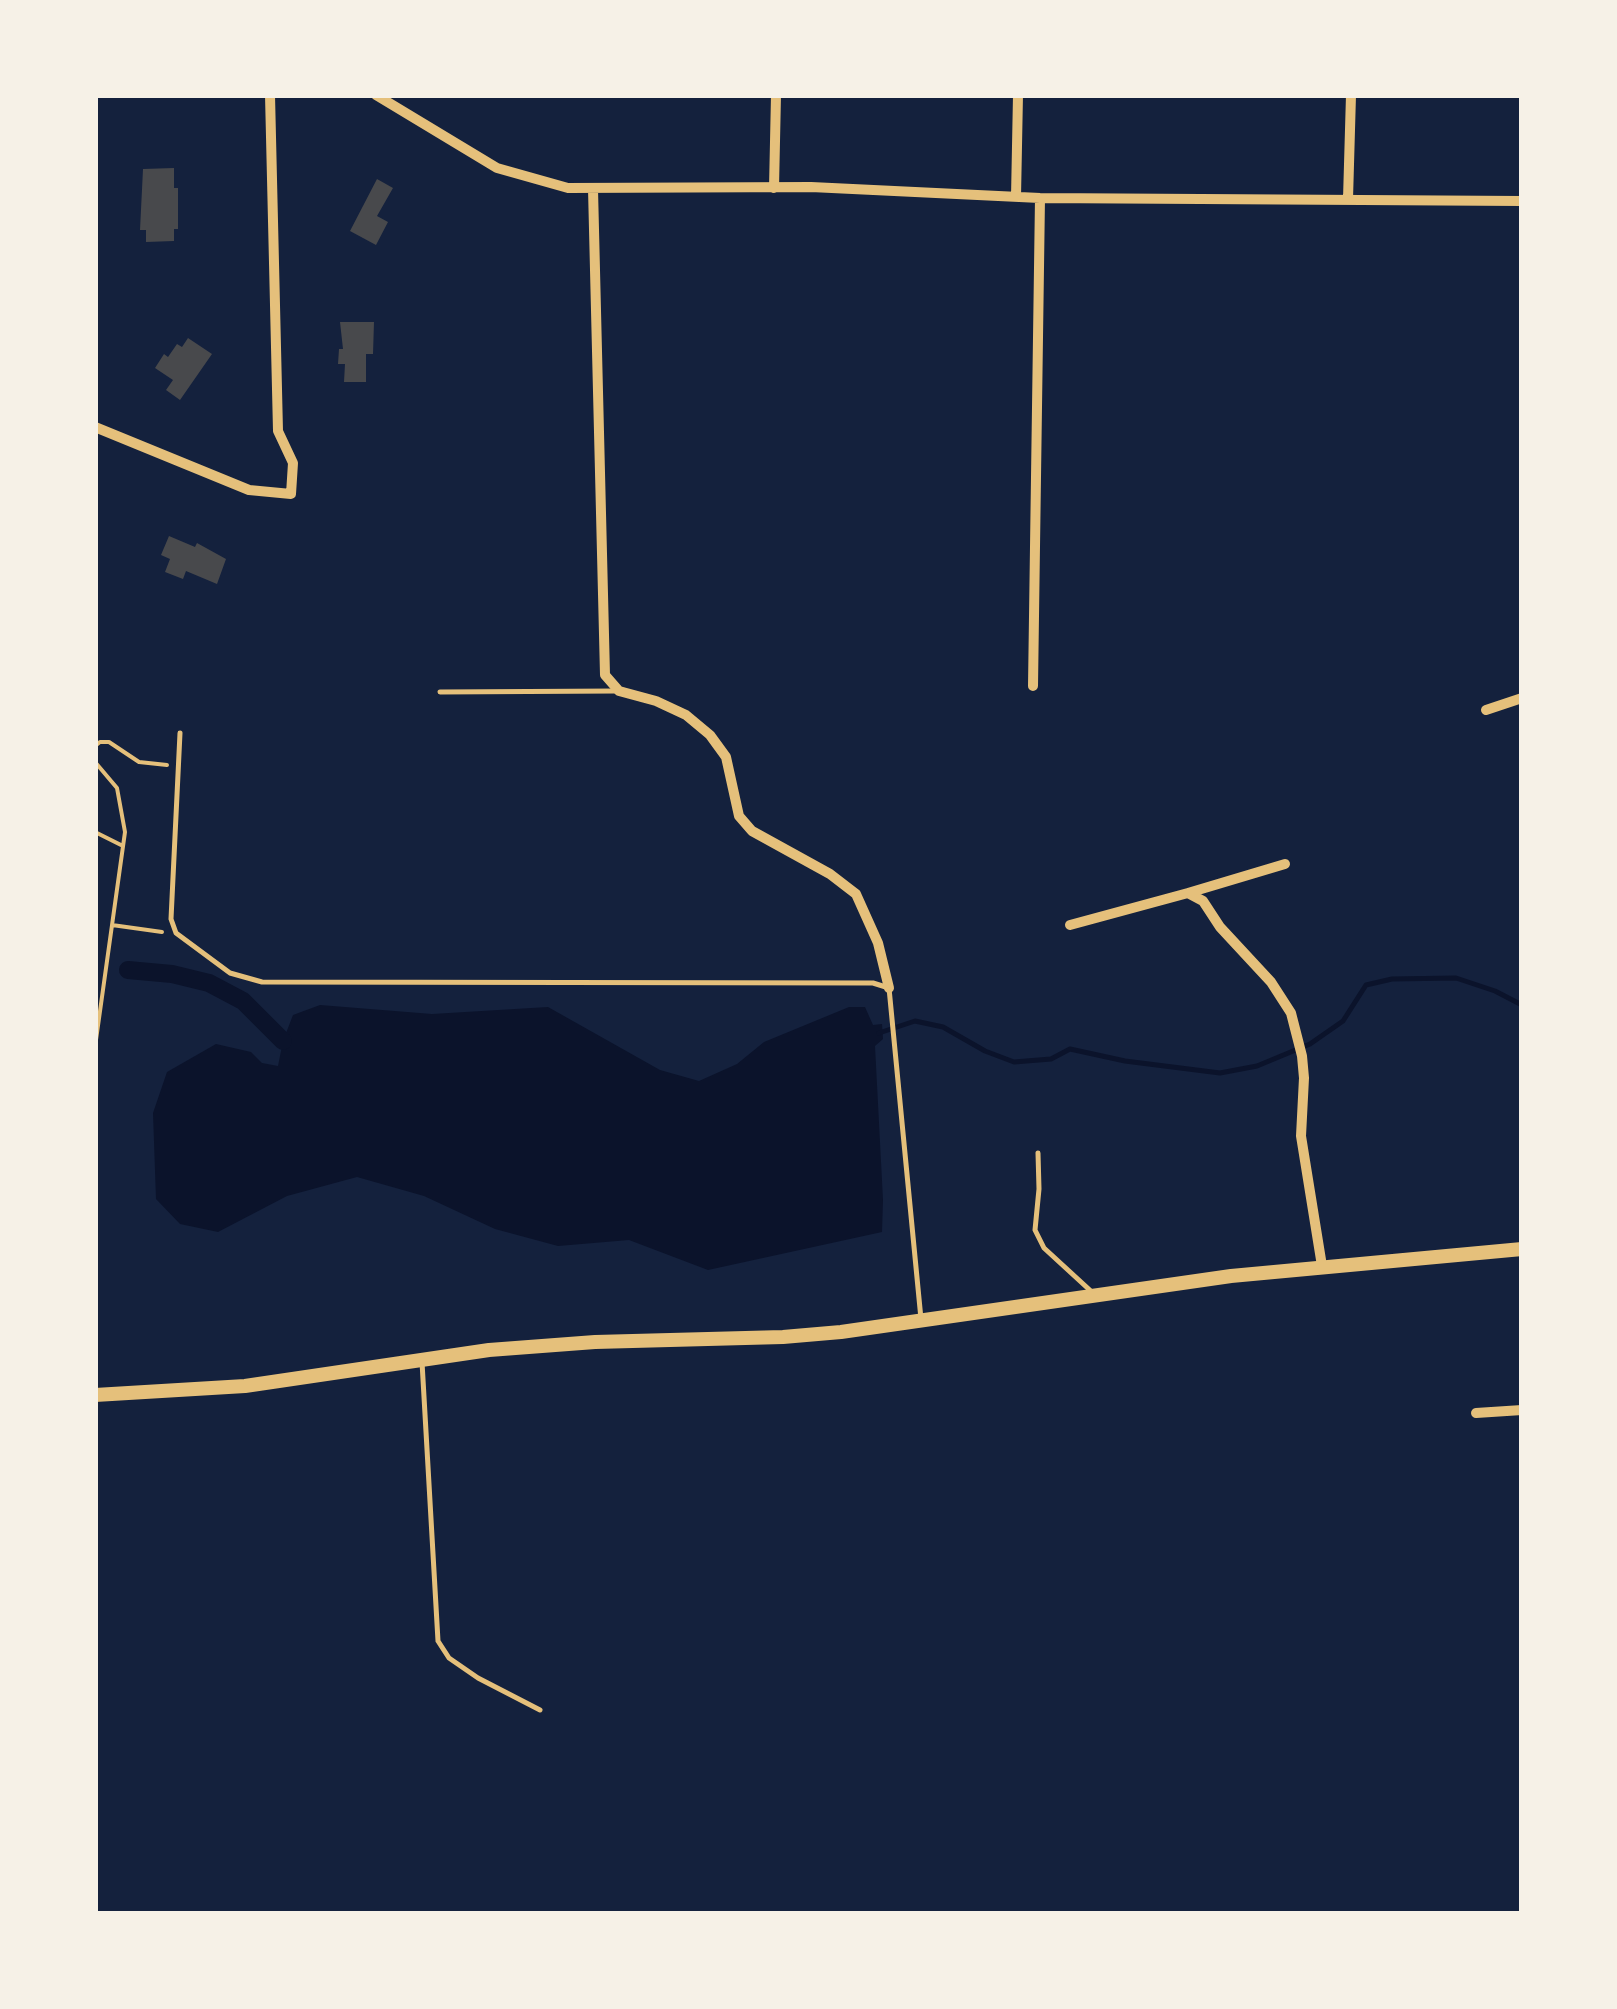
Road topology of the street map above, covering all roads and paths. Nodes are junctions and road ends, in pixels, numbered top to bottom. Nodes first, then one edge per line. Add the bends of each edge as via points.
1 (270, 95) edge
2 (376, 95) edge
3 (776, 95) edge
4 (1018, 95) edge
5 (1351, 95) edge
6 (594, 188) junction
7 (774, 188) junction
8 (1016, 197) junction
9 (1040, 198) junction
10 (1348, 199) junction
11 (1522, 201) edge
12 (95, 427) edge
13 (1034, 686) dead end
14 (619, 690) junction
15 (440, 692) dead end
16 (1522, 698) edge
17 (1486, 710) dead end
18 (180, 733) dead end
19 (95, 746) edge
20 (95, 762) edge
21 (178, 766) junction
22 (95, 832) edge
23 (123, 846) junction
24 (1285, 864) dead end
25 (1188, 892) junction
26 (112, 925) junction
27 (1070, 925) dead end
28 (176, 933) junction
29 (889, 988) junction
30 (95, 1048) edge
31 (1038, 1152) dead end
32 (1522, 1249) edge
33 (1322, 1266) junction
34 (1096, 1294) junction
35 (922, 1321) junction
36 (422, 1359) junction
37 (95, 1395) edge
38 (1522, 1410) edge
39 (1476, 1412) dead end
40 (540, 1710) dead end

1 - 12 street via 278,431 293,462 290,494 248,490
2 - 6 street via 497,168 568,188
3 - 7 street
4 - 8 street
5 - 10 street
6 - 7 street
6 - 14 street via 606,675
7 - 8 street
8 - 9 street
9 - 10 street
9 - 13 street
10 - 11 street
14 - 15 lane
14 - 29 street via 686,715 710,735 726,758 739,816 752,832 856,894
16 - 17 street
18 - 21 lane
19 - 21 path via 109,742 139,762
20 - 23 path via 117,788
21 - 28 lane
22 - 23 path
23 - 26 path
24 - 25 street
25 - 27 street
25 - 33 street via 1203,900 1291,1013 1302,1056 1301,1136
26 - 28 path
26 - 30 path
28 - 29 lane via 230,973 262,982 873,982
29 - 35 lane
31 - 34 lane via 1035,1230 1044,1248
32 - 33 main road
33 - 34 main road
34 - 35 main road
35 - 36 main road via 783,1337 595,1342
36 - 37 main road via 246,1386
36 - 40 lane via 438,1642 478,1678
38 - 39 street

